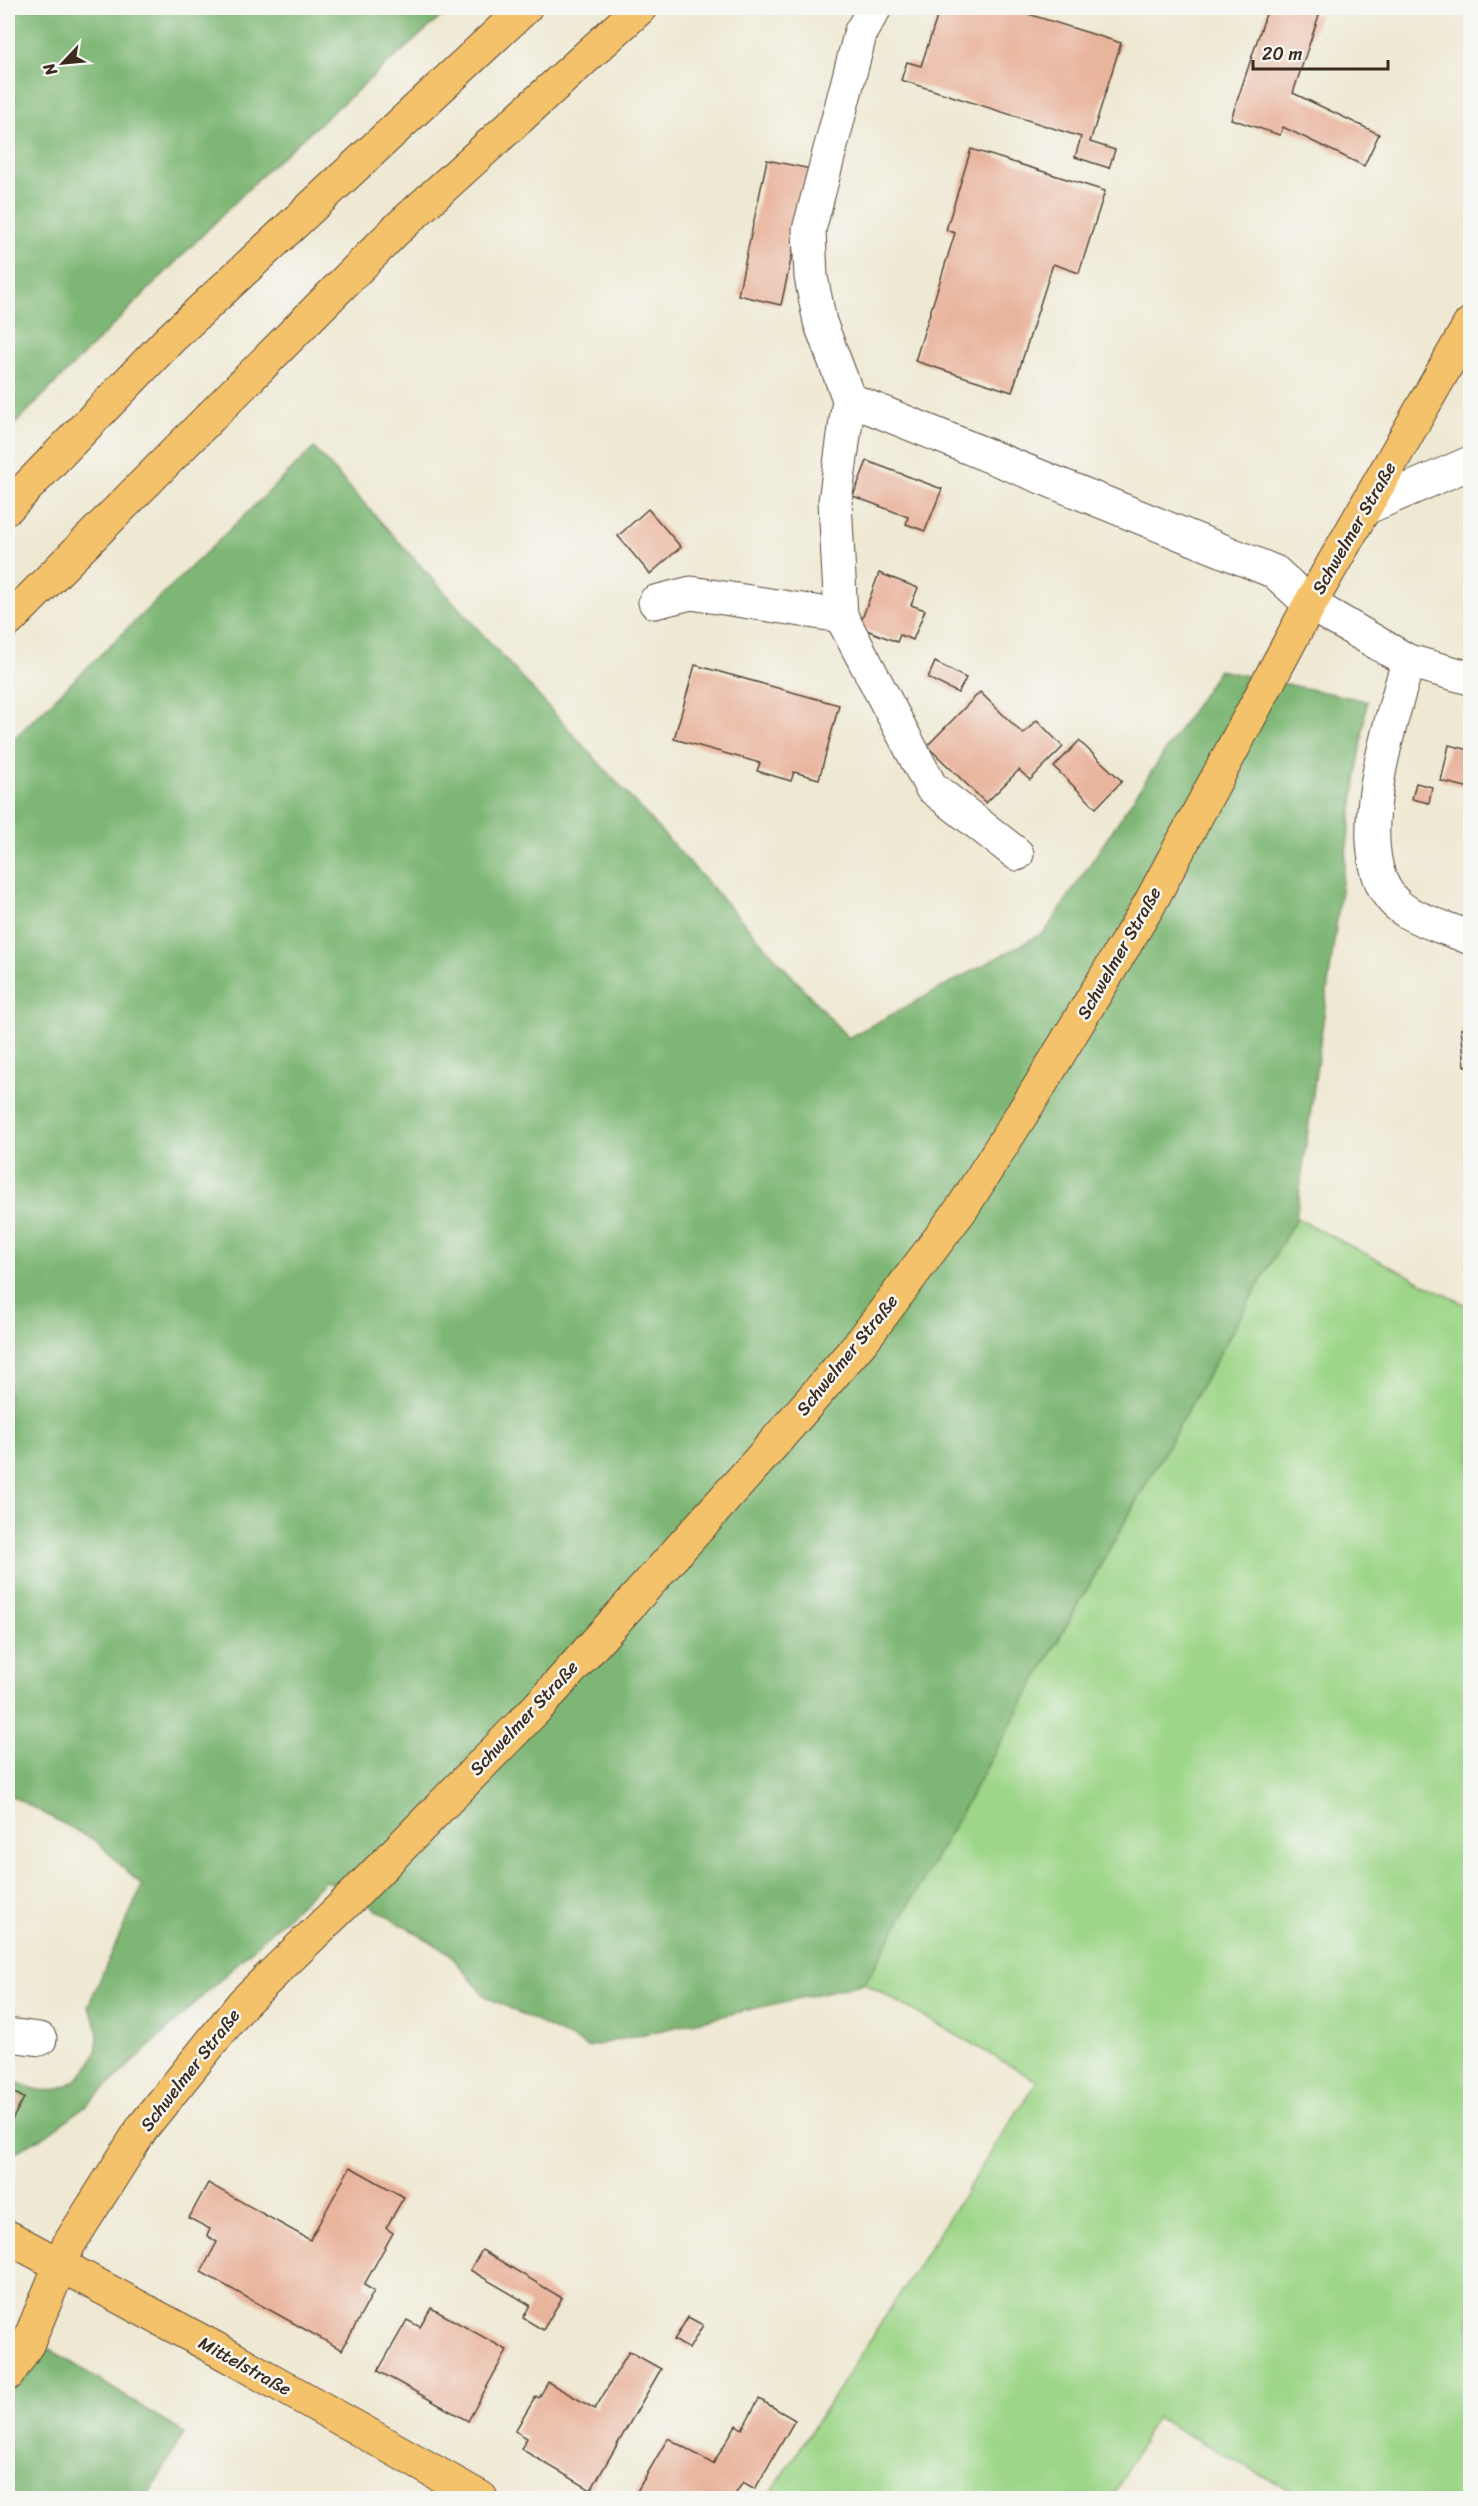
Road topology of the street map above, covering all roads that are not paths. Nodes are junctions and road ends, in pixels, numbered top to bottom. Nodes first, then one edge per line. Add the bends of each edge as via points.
1 (525, 8) edge
2 (640, 8) edge
3 (875, 8) edge
4 (1470, 324) edge
5 (849, 399) junction
6 (1470, 463) edge
7 (8, 507) edge
8 (1366, 508) junction
9 (656, 602) dead end
10 (1310, 604) junction
11 (841, 616) junction
12 (8, 621) edge
13 (1408, 661) junction
14 (1470, 678) edge
15 (1017, 854) dead end
16 (1470, 938) edge
17 (8, 2035) edge
18 (40, 2039) dead end
19 (8, 2237) edge
20 (60, 2265) junction
21 (8, 2374) edge
22 (481, 2499) edge

1 - 7 main road via 170,339
2 - 12 main road via 395,231
3 - 5 street via 861,31 810,230 811,277 820,322
4 - 8 main road, Schwelmer Straße
5 - 10 street via 1275,572
5 - 11 street via 835,501
6 - 8 street
8 - 10 main road, Schwelmer Straße
9 - 11 street via 691,593
10 - 13 street
10 - 20 main road, Schwelmer Straße via 1149,905 1040,1088 963,1206 870,1330 538,1707 243,2003 143,2127 69,2244
11 - 15 street via 931,787
13 - 14 street
13 - 16 street via 1374,795 1373,857 1386,891 1406,911
17 - 18 street
19 - 20 main road, Mittelstraße
20 - 21 main road, Schwelmer Straße via 28,2343
20 - 22 main road, Mittelstraße

